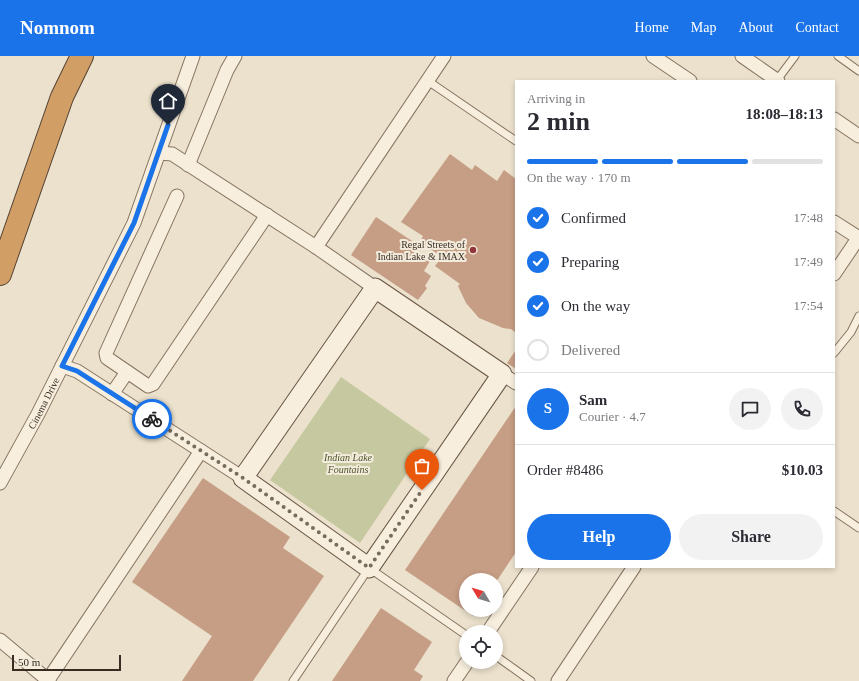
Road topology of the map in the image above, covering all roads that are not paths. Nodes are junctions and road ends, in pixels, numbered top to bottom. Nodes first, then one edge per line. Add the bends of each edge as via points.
1 (82, 56) edge
2 (193, 56) edge
3 (235, 56) edge
4 (444, 56) edge
5 (653, 56) edge
6 (742, 56) edge
7 (795, 56) edge
8 (838, 56) edge
9 (859, 71) edge
10 (689, 80) edge
11 (777, 80) edge
12 (779, 80) edge
13 (428, 81) junction
14 (835, 120) edge
15 (859, 136) edge
16 (515, 140) edge
17 (159, 153) junction
18 (188, 165) junction
19 (177, 196) dead end
20 (266, 215) junction
21 (835, 223) edge
22 (859, 238) edge
23 (316, 246) junction
24 (835, 273) edge
25 (0, 274) edge
26 (375, 288) junction
27 (859, 316) edge
28 (835, 352) edge
29 (62, 366) junction
30 (127, 372) junction
31 (509, 379) edge
32 (112, 394) junction
33 (201, 451) junction
34 (243, 478) junction
35 (0, 482) edge
36 (835, 512) edge
37 (859, 528) edge
38 (369, 568) junction
39 (531, 568) edge
40 (633, 568) edge
41 (493, 625) edge
42 (459, 630) edge
43 (0, 640) edge
44 (503, 661) edge
45 (462, 669) edge
46 (48, 680) edge
47 (293, 681) edge
48 (454, 681) edge
49 (531, 681) edge
50 (558, 681) edge

1 - 25 highway via 62,96
2 - 17 street, Cinema Drive
3 - 18 street
4 - 13 street
5 - 10 street
6 - 11 street
7 - 12 lane
8 - 9 lane
13 - 16 lane
13 - 23 street
14 - 15 street
17 - 18 street via 172,154
17 - 29 street, Cinema Drive via 134,223
18 - 20 street
19 - 30 street via 106,353 107,358
20 - 23 street
20 - 30 street via 153,384 148,386
21 - 22 street
22 - 24 street
23 - 26 street
26 - 31 street
26 - 34 street
27 - 28 lane
29 - 32 street via 77,371
29 - 35 street, Cinema Drive
30 - 32 street
31 - 38 street
32 - 33 street
33 - 34 street
33 - 46 street
34 - 38 street
36 - 37 lane
38 - 42 lane
38 - 47 lane
39 - 41 street
40 - 50 street
43 - 46 street
44 - 49 lane
45 - 48 street

